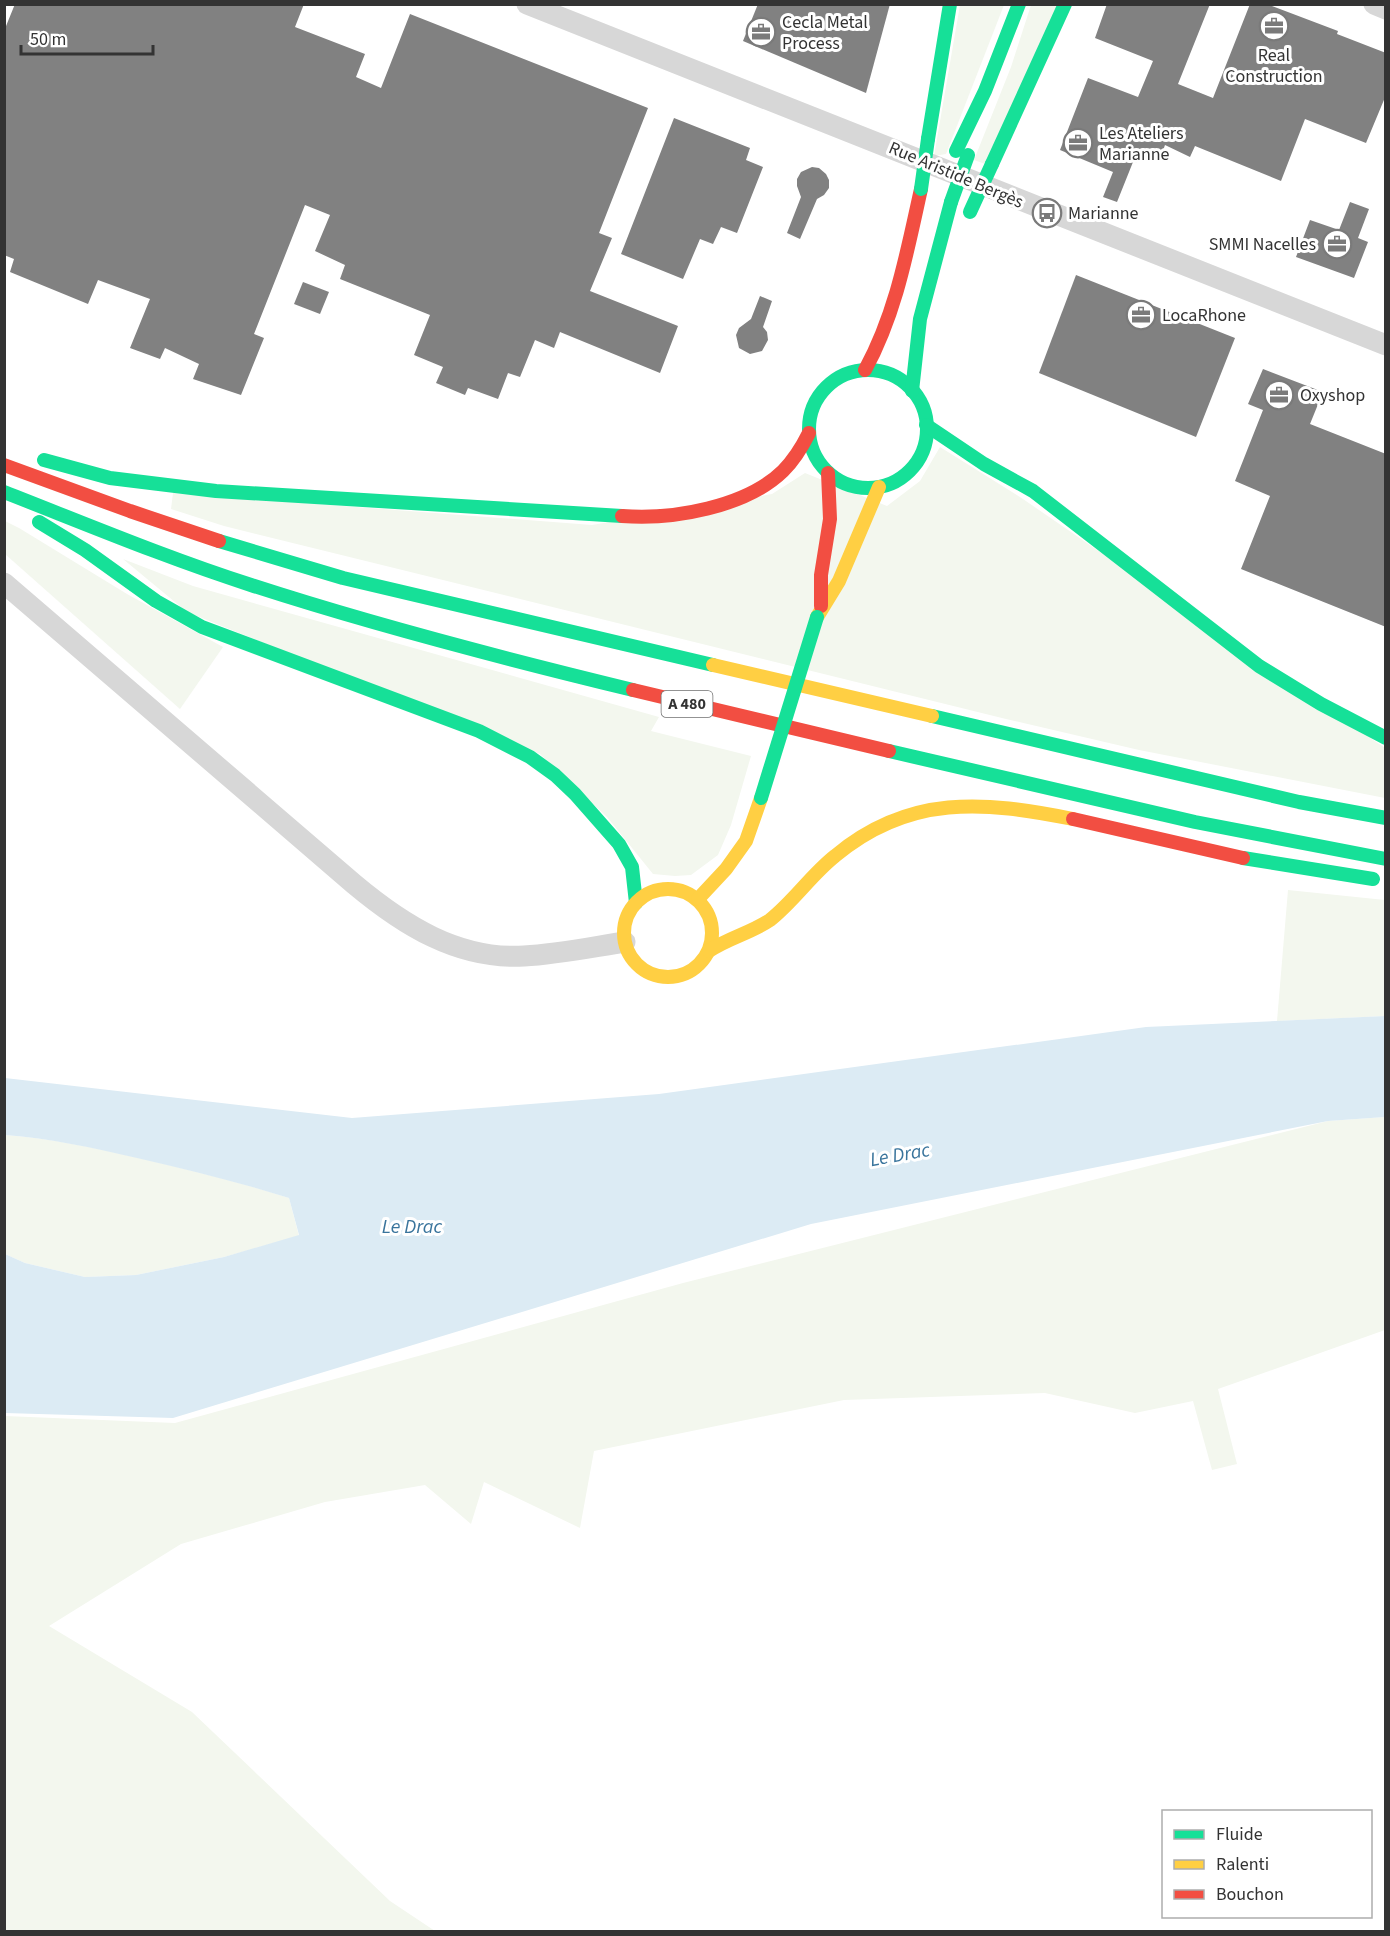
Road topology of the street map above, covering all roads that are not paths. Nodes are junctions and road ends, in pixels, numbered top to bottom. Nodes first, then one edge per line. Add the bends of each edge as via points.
1 (526, 4) edge
2 (950, 4) edge
3 (1018, 4) edge
4 (1065, 4) edge
5 (1374, 4) edge
6 (1386, 9) edge
7 (962, 153) junction
8 (943, 184) dead end
9 (930, 215) dead end
10 (968, 217) dead end
11 (951, 255) dead end
12 (900, 285) junction
13 (918, 332) junction
14 (1386, 345) edge
15 (865, 370) junction
16 (912, 391) junction
17 (926, 425) junction
18 (809, 433) junction
19 (31, 455) dead end
20 (4, 465) edge
21 (828, 473) junction
22 (879, 487) junction
23 (4, 492) edge
24 (26, 516) dead end
25 (4, 583) edge
26 (819, 611) junction
27 (1386, 738) edge
28 (1386, 818) edge
29 (1386, 859) edge
30 (1386, 881) edge
31 (698, 899) junction
32 (636, 903) junction
33 (625, 942) junction
34 (709, 951) junction

1 - 14 street, Rue Aristide Bergès
2 - 12 main road, bridge via 921,189
3 - 7 main road
4 - 10 main road, bridge
5 - 6 street
7 - 8 main road
7 - 13 main road, bridge
9 - 12 main road
11 - 13 main road
12 - 15 main road via 881,342
13 - 16 main road
15 - 16 main road via 891,375
15 - 18 main road via 845,375 820,394
16 - 17 main road via 922,407
17 - 22 main road via 924,446 914,465 898,480
17 - 27 main road via 1032,490 1259,666 1324,707
18 - 19 main road via 780,474 752,491 712,508 632,517 162,486 110,478
18 - 21 main road via 815,455
20 - 28 main road, A 480 via 178,530 343,578 1275,796
21 - 22 main road via 852,486
21 - 26 main road via 830,519
22 - 26 main road via 837,585
23 - 29 main road, A 480 via 249,584 454,644 953,766 1305,845
24 - 32 main road via 202,627 479,731 530,758 575,794 619,843 632,867
25 - 33 street via 381,907 406,924 431,938 501,956
26 - 31 main road, bridge via 746,841
30 - 34 main road via 1272,864 1017,809 957,805 898,818 859,837 768,921
31 - 32 main road via 666,888 645,895
31 - 34 main road via 712,923
32 - 33 main road via 626,921
33 - 34 main road via 639,966 664,977 690,971

